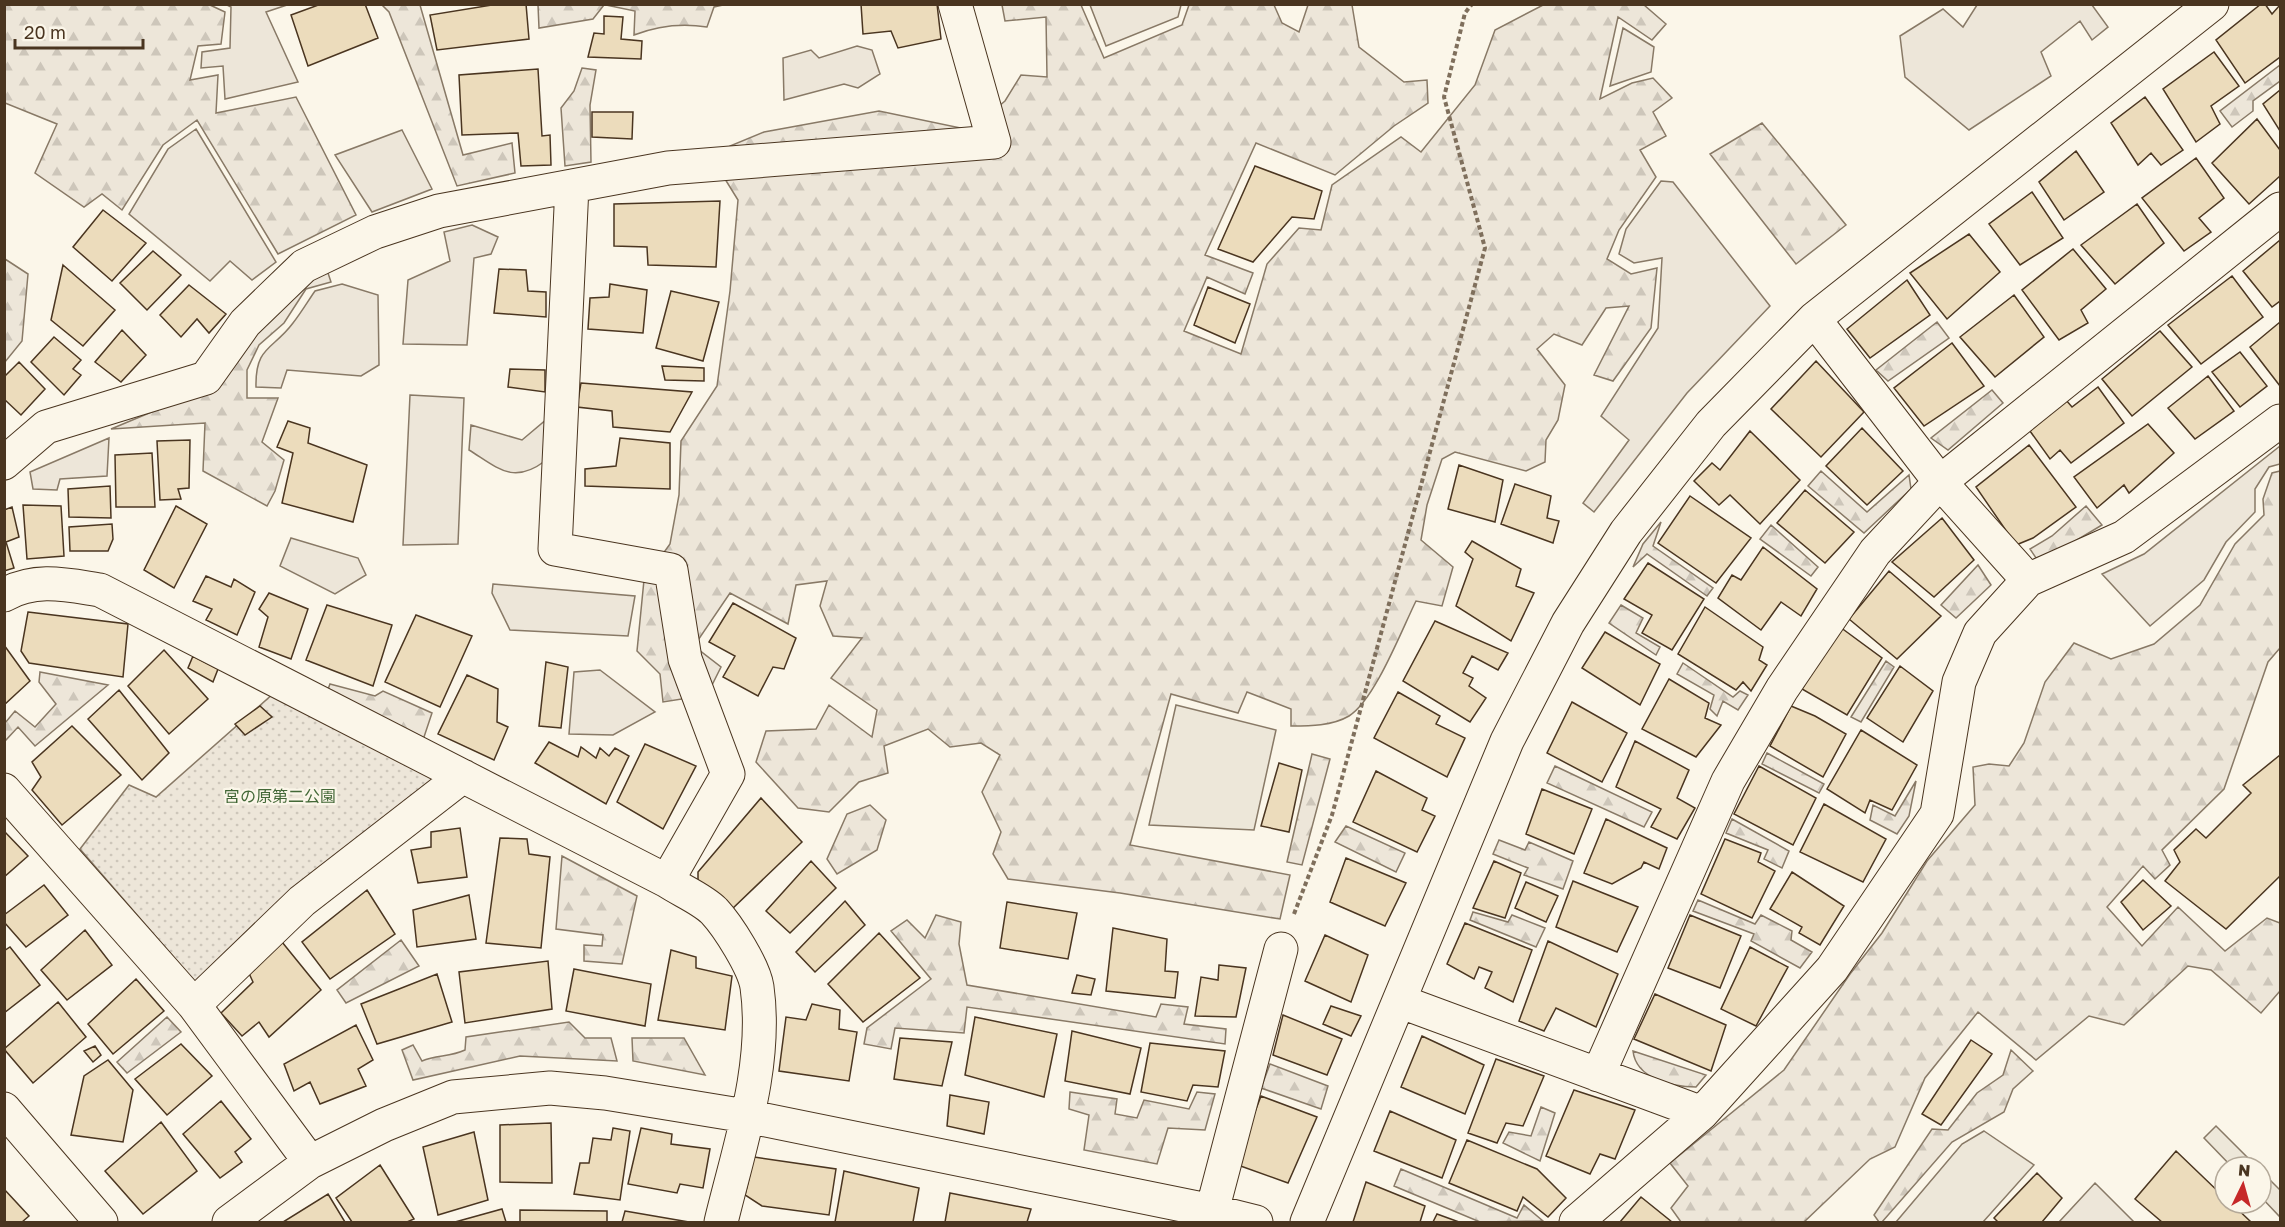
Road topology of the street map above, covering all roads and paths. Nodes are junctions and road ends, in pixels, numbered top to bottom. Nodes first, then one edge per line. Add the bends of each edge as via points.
1 (955, 4) edge
2 (1472, 4) edge
3 (2212, 4) edge
4 (572, 186) junction
5 (2280, 209) edge
6 (1814, 319) junction
7 (2280, 422) edge
8 (4, 463) edge
9 (1940, 482) junction
10 (2028, 580) junction
11 (4, 595) edge
12 (463, 776) junction
13 (4, 790) edge
14 (668, 881) junction
15 (1281, 949) joint
16 (1399, 1001) junction
17 (194, 1005) junction
18 (1598, 1075) junction
19 (4, 1108) edge
20 (1702, 1113) junction
21 (746, 1116) junction
22 (310, 1162) junction
23 (1212, 1211) junction
24 (101, 1222) edge
25 (229, 1222) edge
26 (721, 1222) edge
27 (1256, 1222) edge
28 (1307, 1222) edge
29 (1576, 1222) edge

1 - 4 street via 994,142 668,168
2 - 15 path via 1465,13 1444,97 1485,248 1332,815
3 - 6 street
4 - 8 street via 439,211 375,232 304,266 245,323 206,378 46,427
4 - 14 street via 555,549 671,570 685,659 728,774
5 - 9 street
6 - 9 street
6 - 16 street via 1711,424 1626,532 1568,623 1507,741
7 - 10 street via 2124,537
9 - 10 street
9 - 18 street via 1875,552 1782,689 1734,771
10 - 20 street via 1980,633 1959,682 1937,814 1832,969
11 - 12 street via 47,582 100,590
12 - 14 street
12 - 17 street via 302,901
13 - 17 street
14 - 21 street via 713,910 738,945 757,985 759,1040
15 - 23 street
16 - 18 street
16 - 28 street
17 - 22 street
18 - 20 street
19 - 24 street
20 - 29 street
21 - 22 street via 605,1093 550,1088 509,1091 453,1098 384,1125
21 - 23 street
21 - 26 street
22 - 25 street
23 - 27 street

